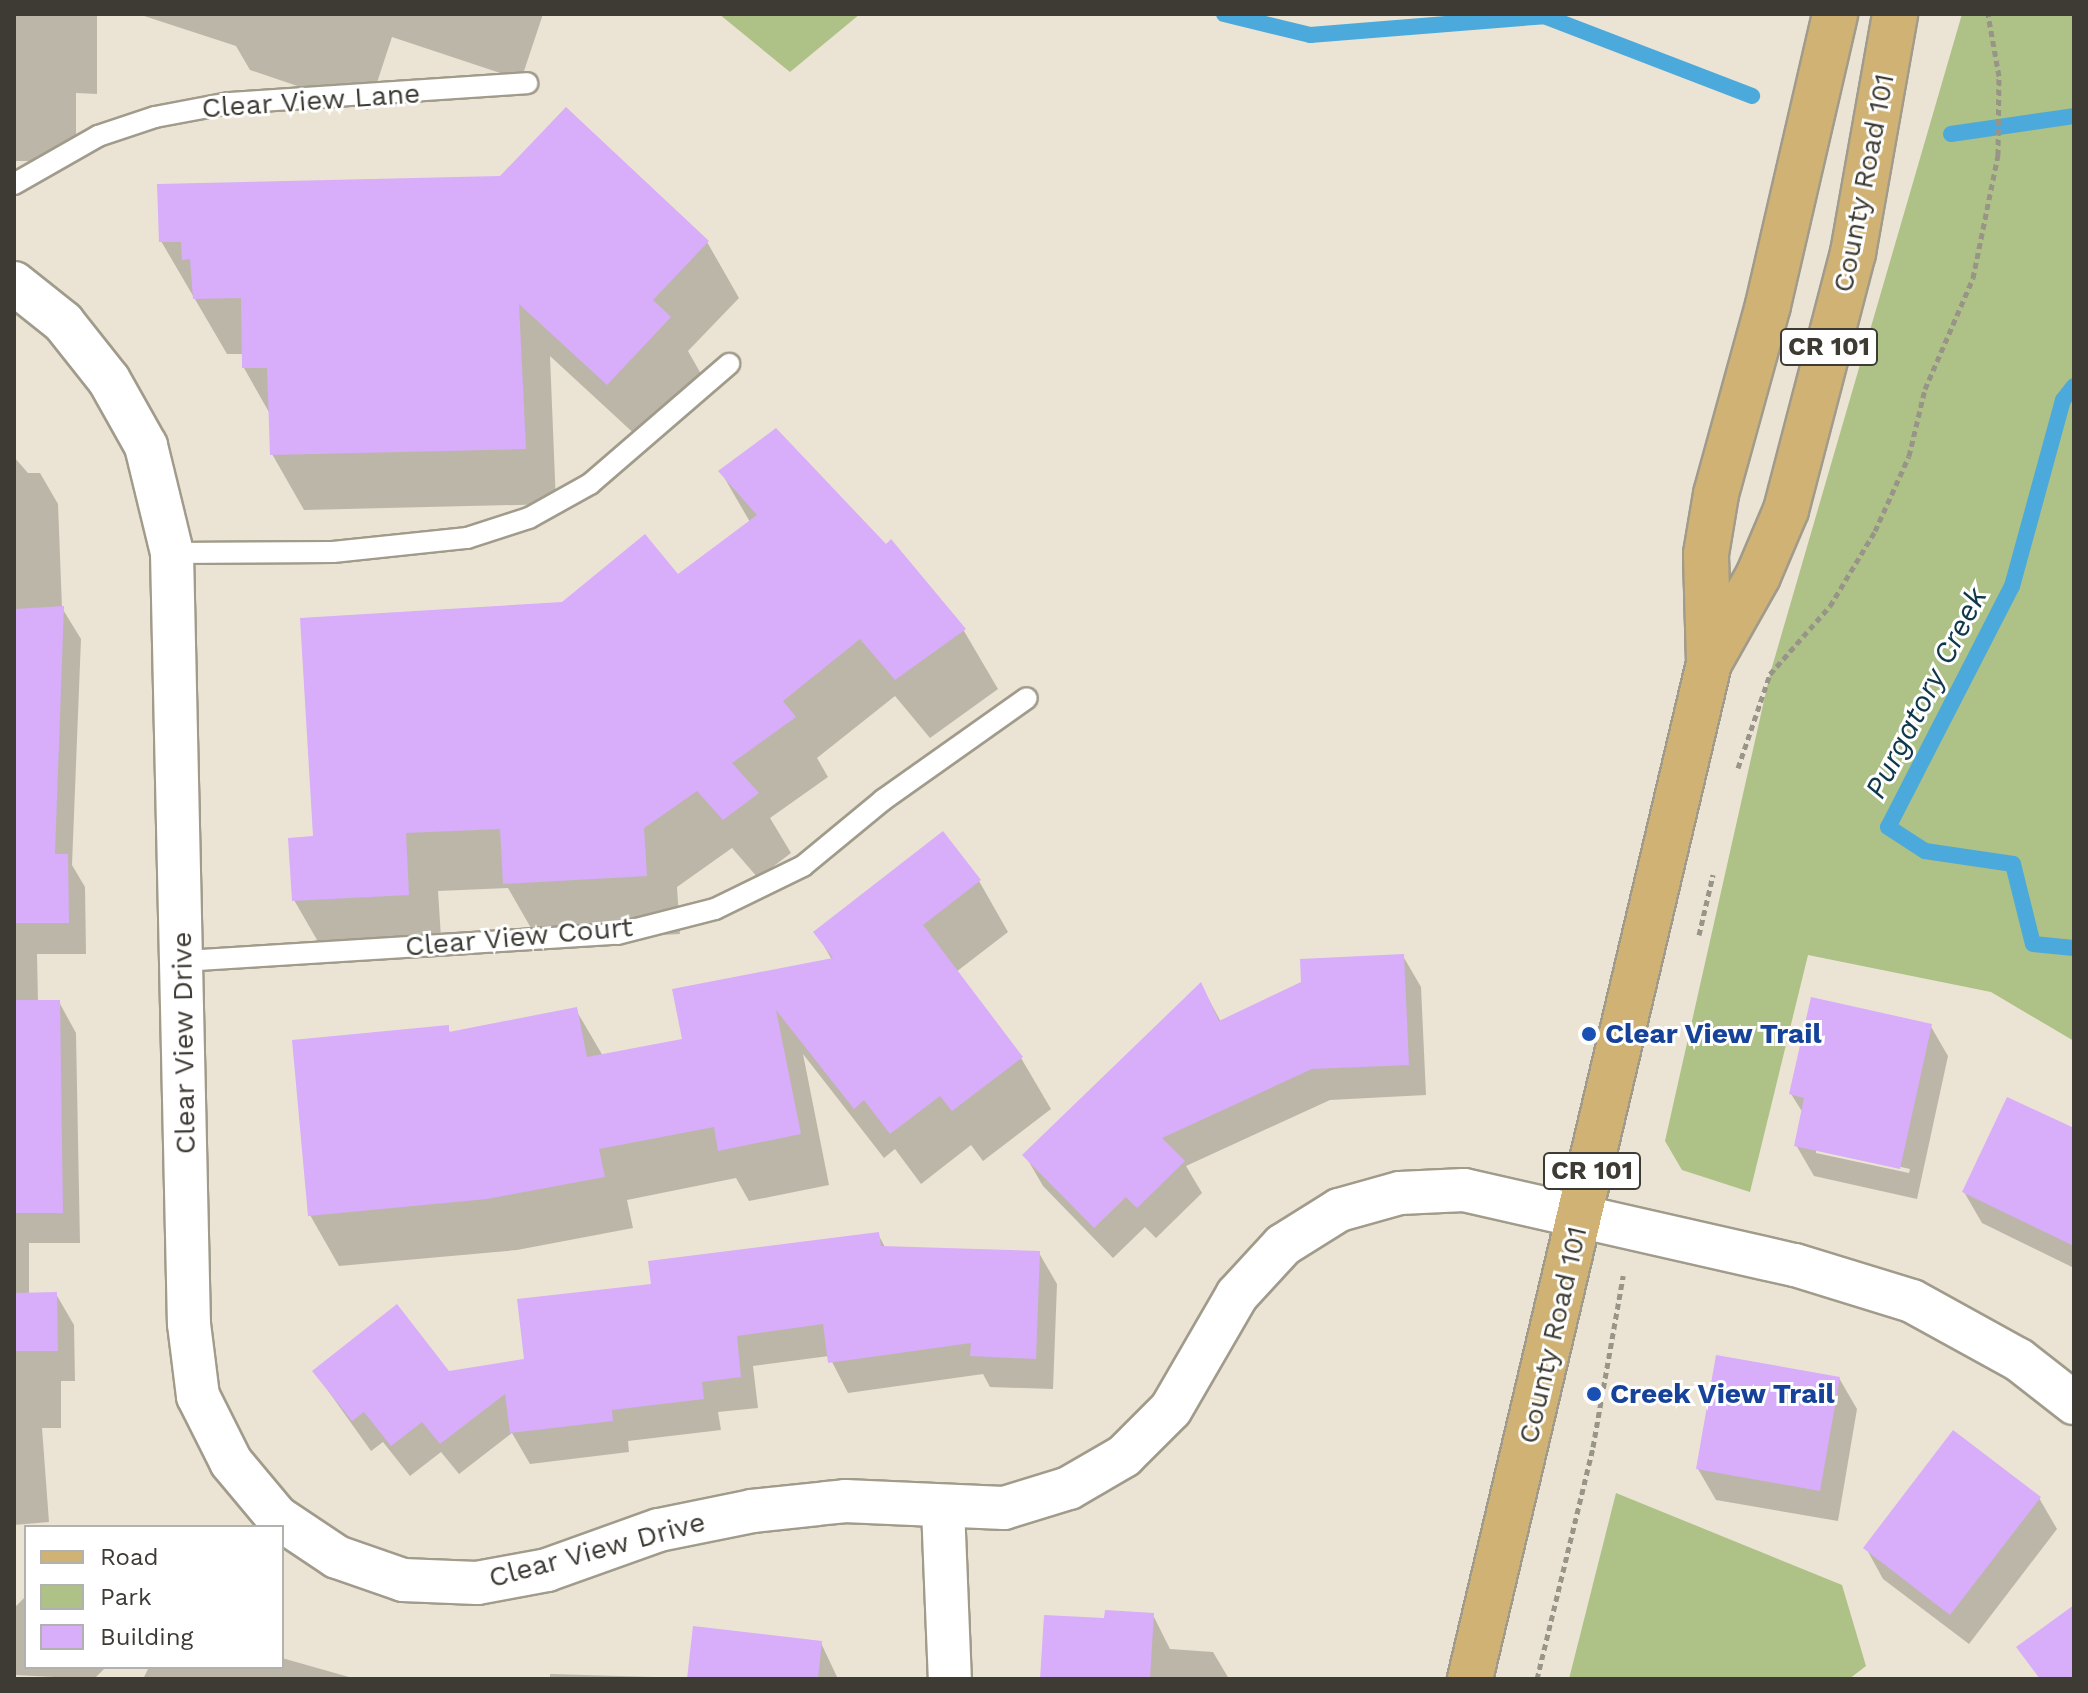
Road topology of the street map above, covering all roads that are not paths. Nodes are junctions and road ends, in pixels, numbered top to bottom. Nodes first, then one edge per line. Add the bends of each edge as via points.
1 (1835, 14) edge
2 (1895, 14) edge
3 (527, 83) dead end
4 (14, 184) edge
5 (14, 283) edge
6 (729, 364) dead end
7 (172, 553) junction
8 (1709, 663) junction
9 (1027, 698) dead end
10 (184, 961) junction
11 (1581, 1218) junction
12 (2074, 1403) edge
13 (943, 1508) junction
14 (950, 1679) edge
15 (1470, 1679) edge

1 - 8 main road, County Road 101 / CR 101 via 1768,305 1716,494 1706,554
2 - 8 main road, County Road 101 / CR 101 via 1853,253 1786,510 1758,576
3 - 4 lane, Clear View Lane via 229,103 155,117 98,136
5 - 7 street, Clear View Drive via 63,322 109,380 146,446
6 - 7 lane via 590,484 529,518 467,538 333,552
7 - 10 street, Clear View Drive
8 - 11 main road, County Road 101 / CR 101
9 - 10 lane, Clear View Court via 883,800 803,866 715,909 617,934
10 - 13 street, Clear View Drive via 189,1324 198,1396 231,1462 277,1517 337,1557 403,1580 477,1583 547,1570 659,1530 752,1511 845,1501
11 - 12 street via 1795,1265 1912,1301 2019,1360
11 - 13 street, Clear View Drive via 1464,1190 1400,1193 1339,1210 1283,1245 1237,1295 1171,1409 1124,1456 1069,1488 1004,1508
11 - 15 main road, County Road 101 / CR 101
13 - 14 street

